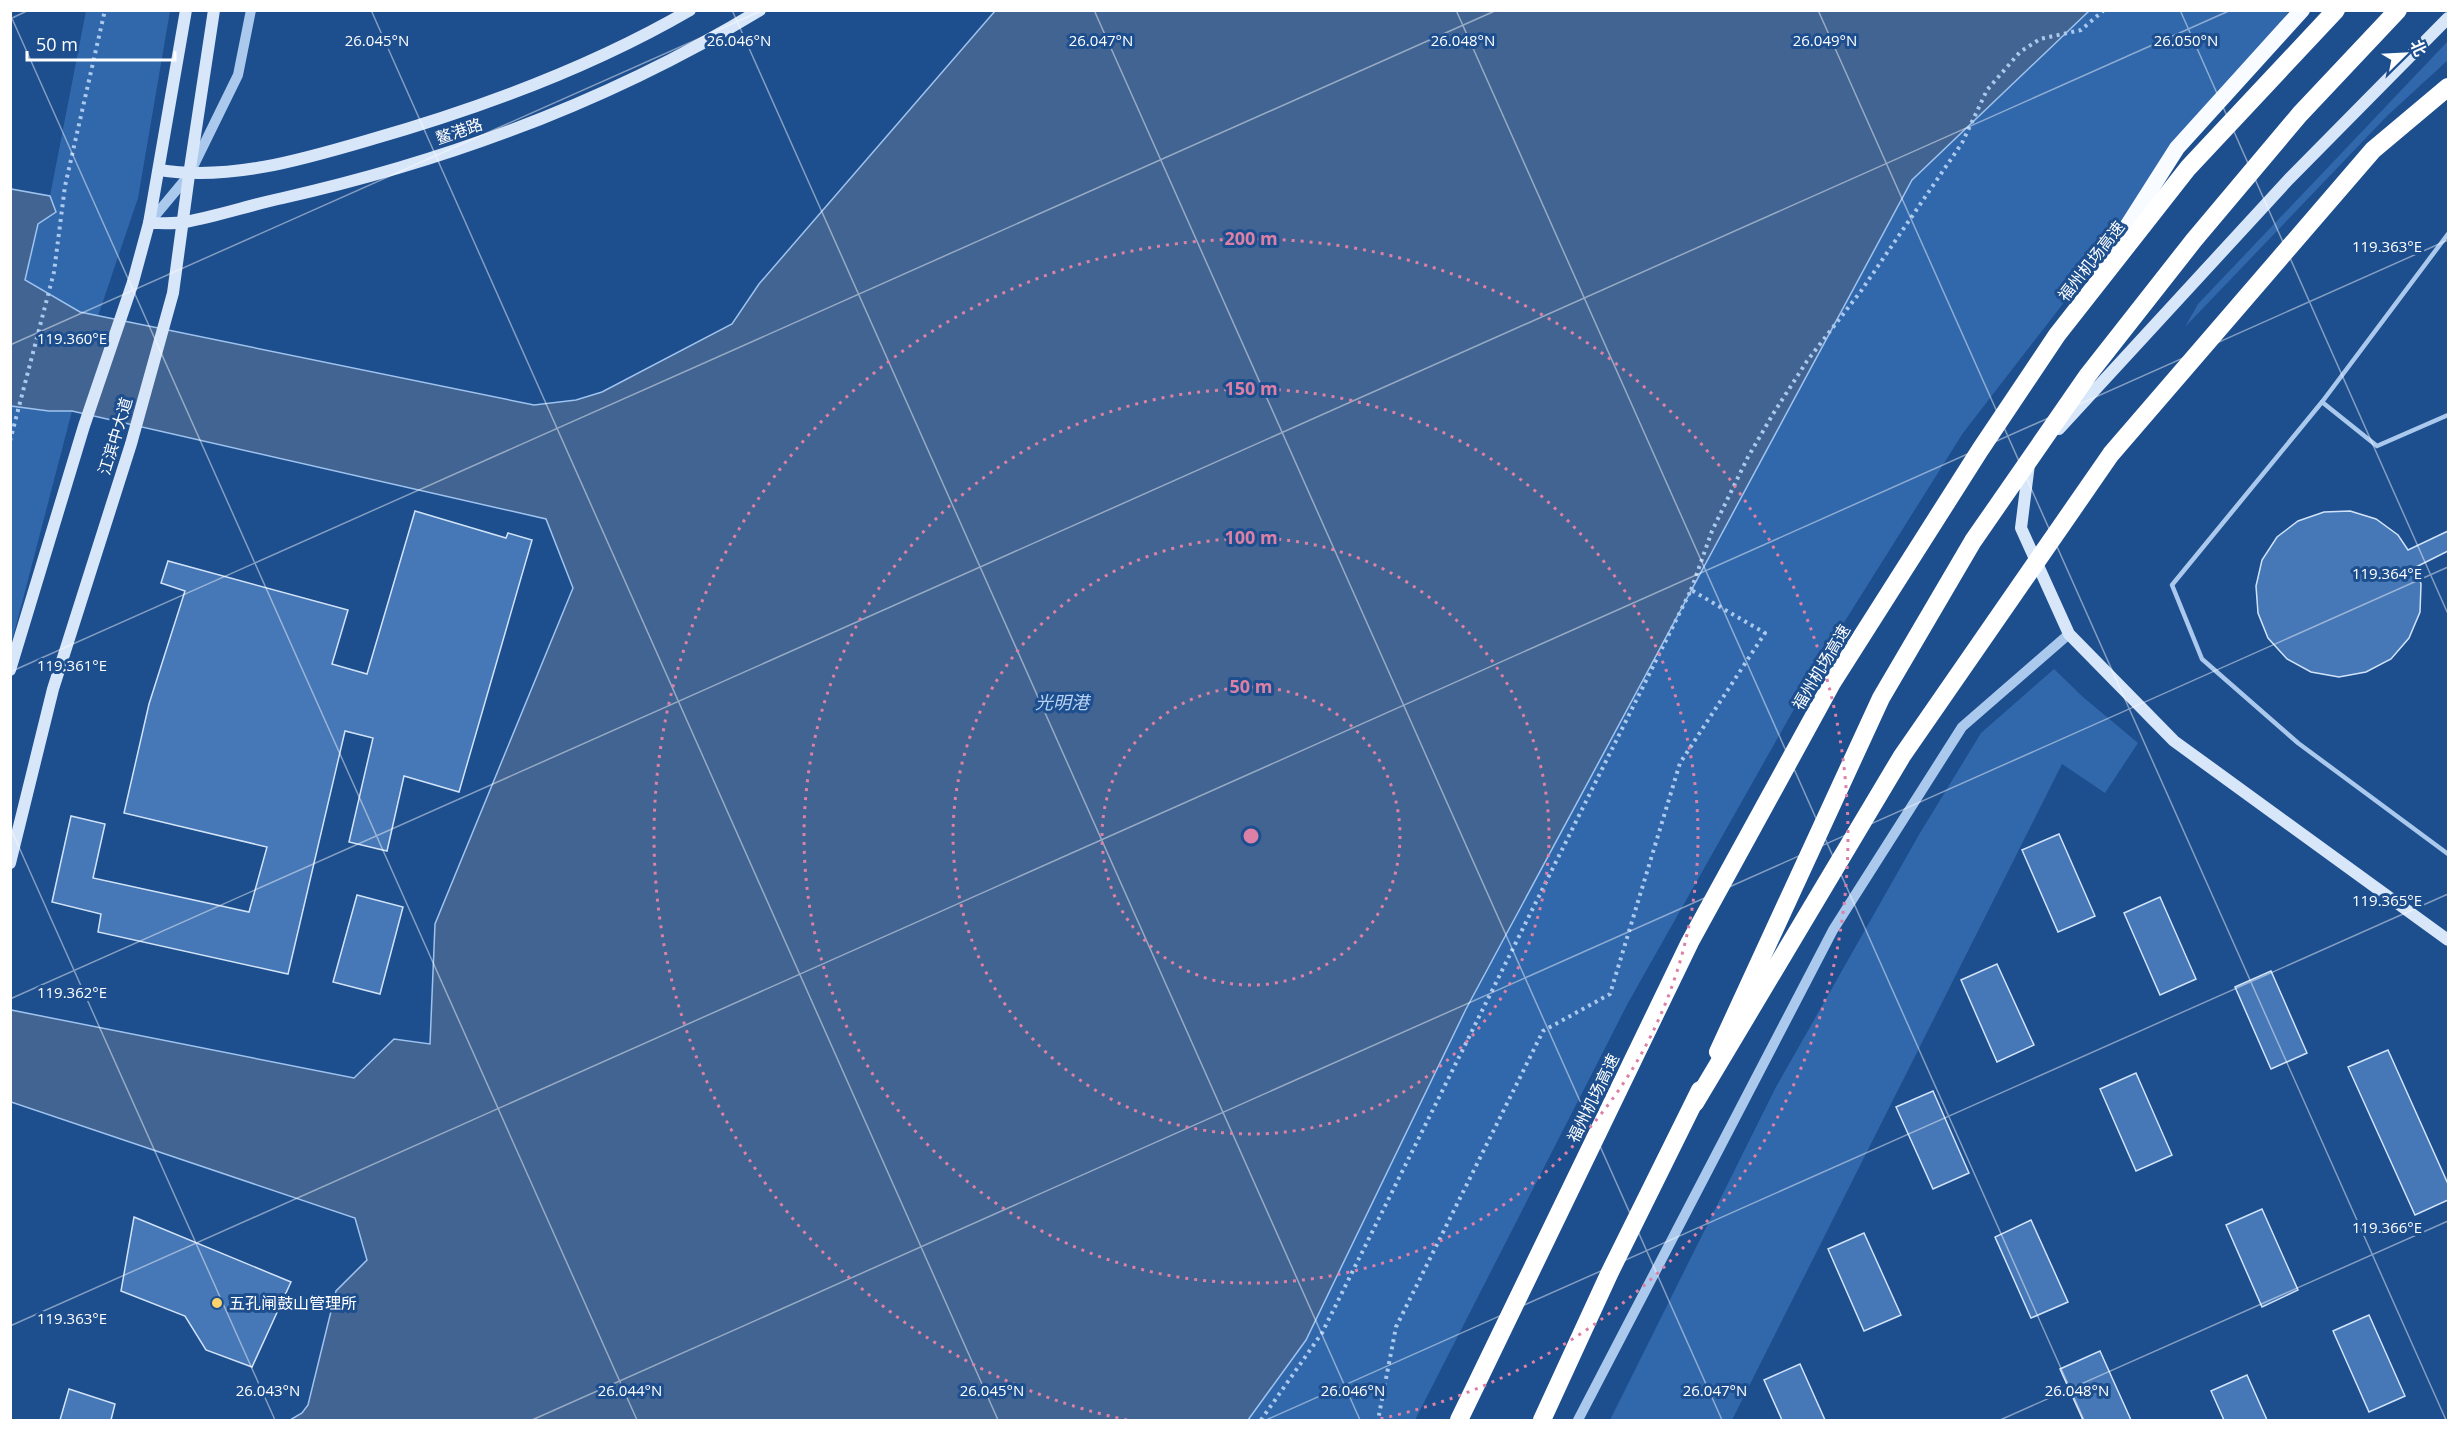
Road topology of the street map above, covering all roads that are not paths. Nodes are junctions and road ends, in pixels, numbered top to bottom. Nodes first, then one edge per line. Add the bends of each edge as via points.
1 (186, 10) edge
2 (214, 10) edge
3 (252, 10) edge
4 (690, 10) edge
5 (760, 10) edge
6 (2302, 10) edge
7 (2336, 10) edge
8 (2398, 10) edge
9 (2448, 18) edge
10 (2448, 87) edge
11 (159, 170) junction
12 (189, 175) junction
13 (184, 222) junction
14 (149, 223) junction
15 (2448, 234) edge
16 (2058, 335) junction
17 (2322, 402) junction
18 (2448, 415) edge
19 (2069, 634) junction
20 (10, 670) edge
21 (2448, 854) edge
22 (10, 863) edge
23 (2448, 940) edge
24 (1695, 1103) junction
25 (1459, 1420) edge
26 (1542, 1420) edge
27 (1578, 1420) edge

1 - 11 main road, 江滨中大道
2 - 12 main road, 江滨中大道
3 - 12 street via 238,75
4 - 12 main road, 鳌港路 via 615,49 475,108 255,170
5 - 13 main road, 鳌港路 via 612,90 479,142 355,181
6 - 16 highway via 2177,148
7 - 16 highway, 福州机场高速 via 2188,168
8 - 24 highway, bridge via 2300,114 2194,240 2088,375 1973,541 1881,698
9 - 19 main road via 2289,179 2029,462 2021,528
10 - 24 highway, bridge via 2373,150 2111,454 1902,756
11 - 12 main road, 鳌港路
11 - 14 main road, 江滨中大道
12 - 13 main road, 江滨中大道
12 - 14 street
13 - 14 main road, 鳌港路
13 - 22 main road, 江滨中大道 via 167,317 53,689
14 - 20 main road, 江滨中大道
15 - 17 lane
16 - 25 highway, 福州机场高速 via 1832,683 1690,942
17 - 18 lane via 2377,446
17 - 21 lane via 2172,585 2202,659 2298,743
19 - 23 main road via 2174,741
19 - 27 street via 1962,727 1833,930
24 - 26 highway via 1610,1272

